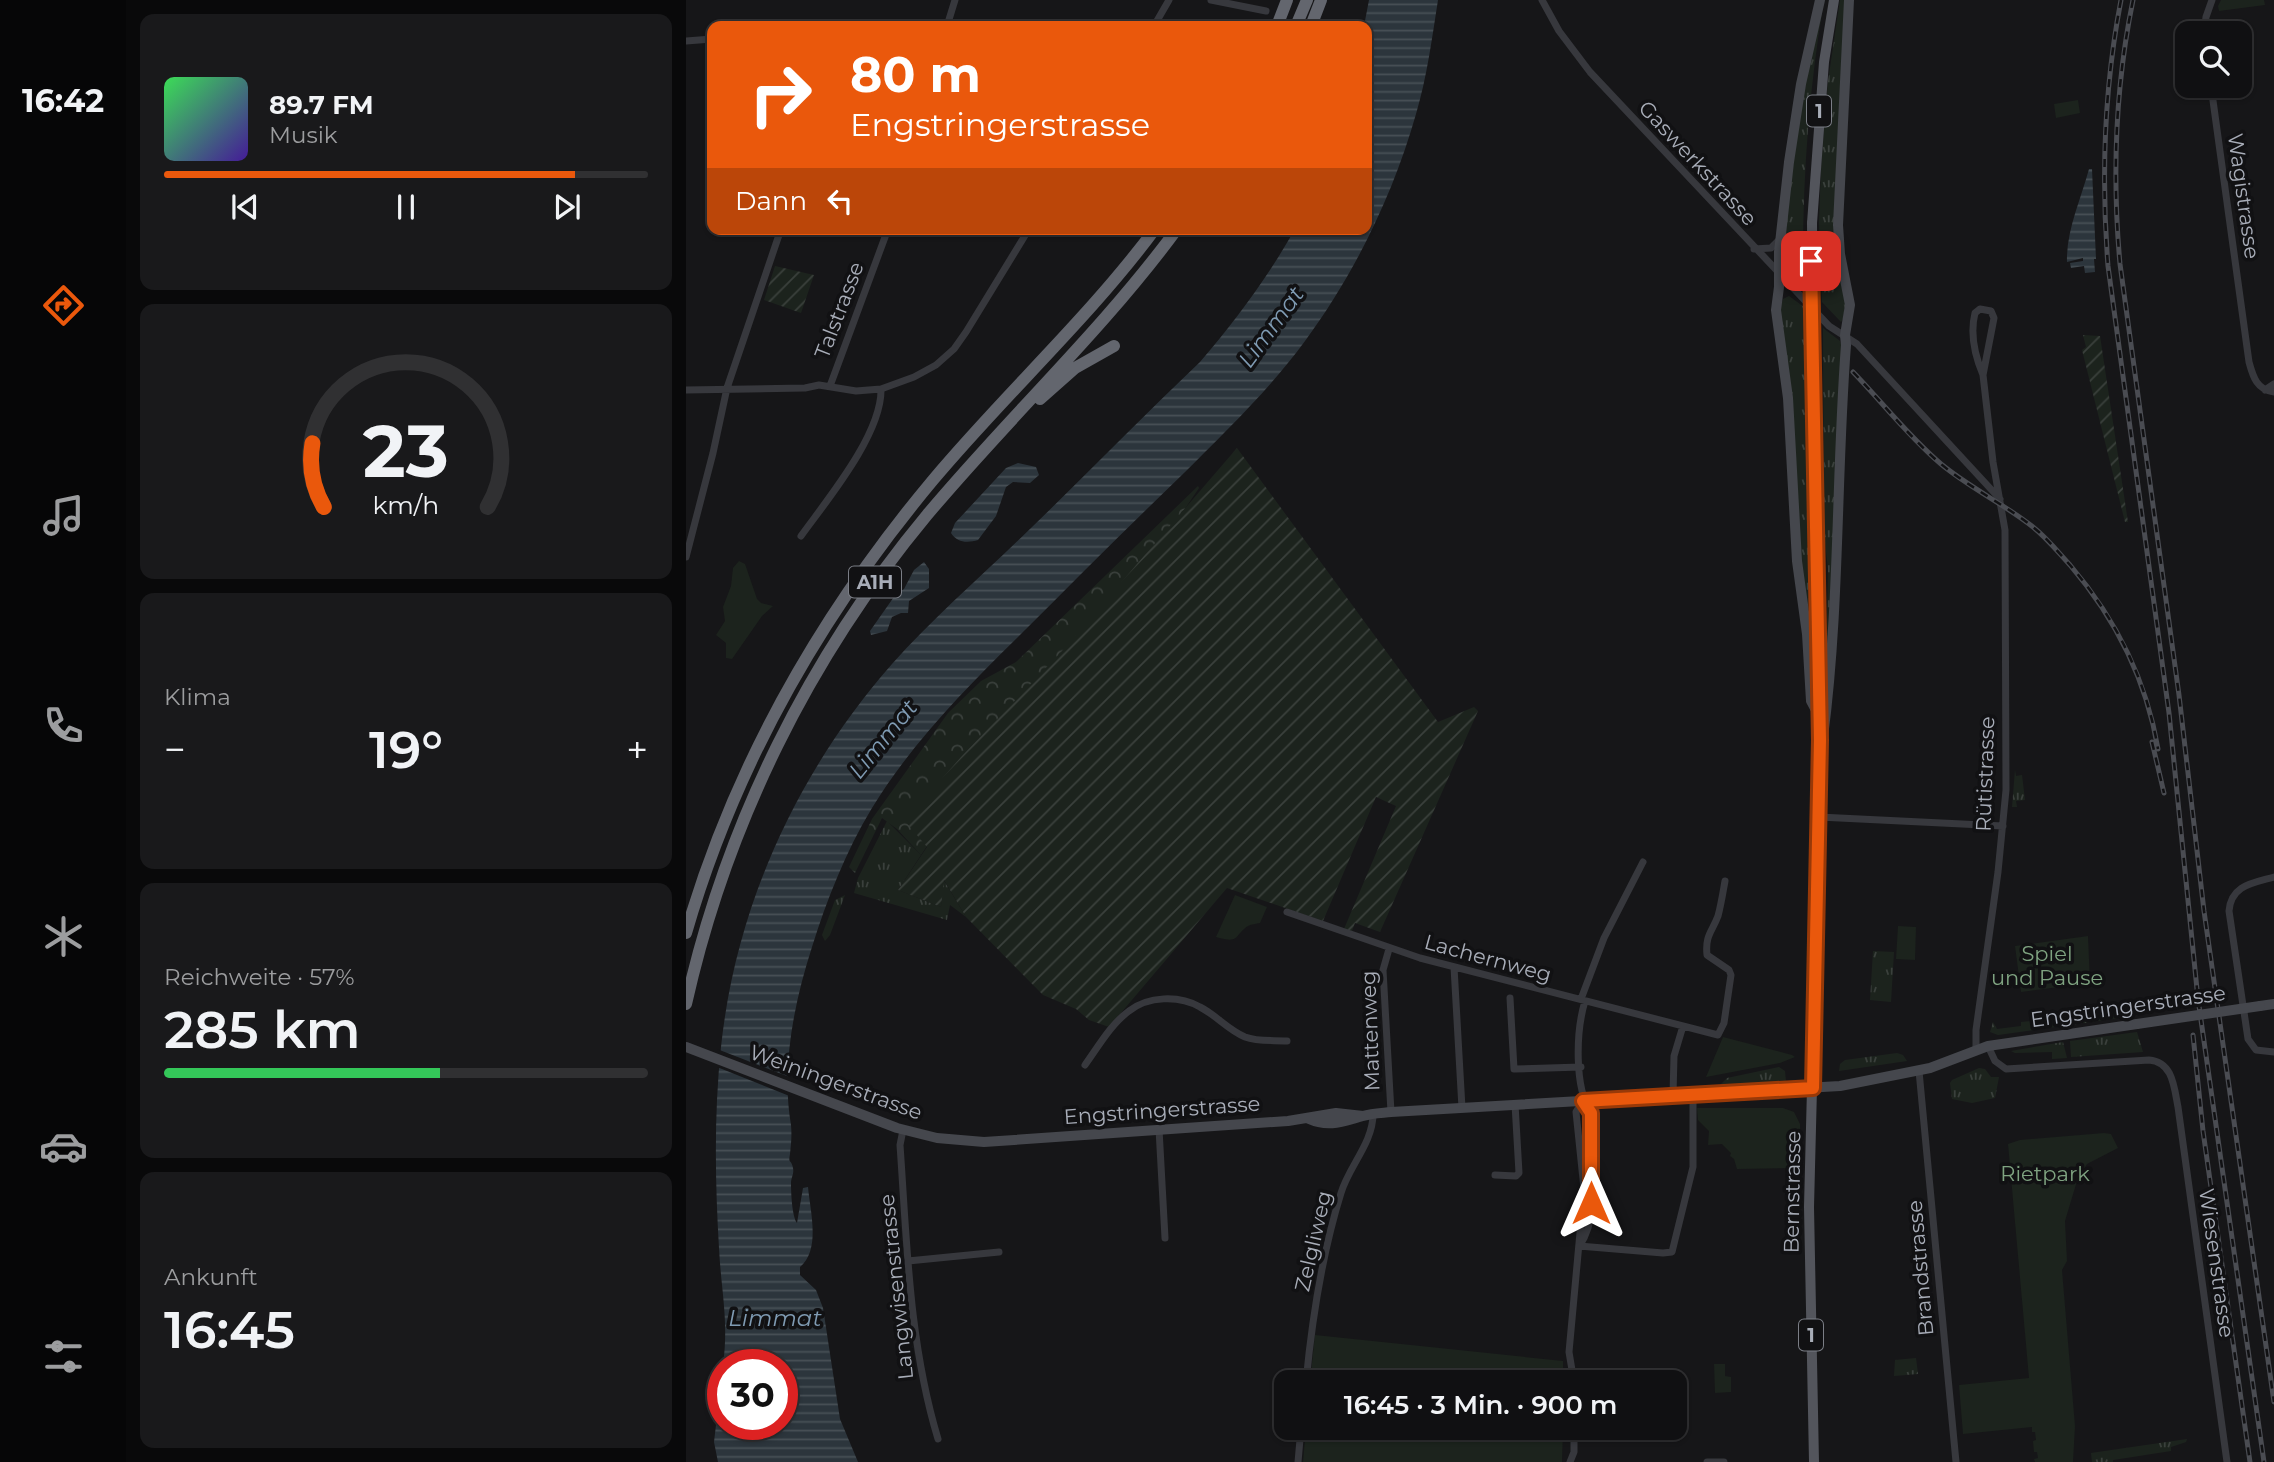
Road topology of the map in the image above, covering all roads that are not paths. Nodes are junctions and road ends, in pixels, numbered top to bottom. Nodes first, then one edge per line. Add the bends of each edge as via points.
1 (955, 0) edge
2 (1169, 0) edge
3 (1211, 0) edge
4 (1287, 0) edge
5 (1307, 0) edge
6 (1321, 0) edge
7 (1542, 0) edge
8 (1820, 0) edge
9 (1834, 0) edge
10 (1849, 0) edge
11 (2212, 0) edge
12 (1266, 12) dead end
13 (949, 21) edge
14 (1157, 21) edge
15 (1279, 21) edge
16 (1298, 21) edge
17 (1313, 21) edge
18 (2206, 21) edge
19 (707, 39) edge
20 (686, 41) edge
21 (2213, 98) edge
22 (778, 235) edge
23 (886, 235) edge
24 (1025, 235) edge
25 (1150, 235) edge
26 (1172, 235) edge
27 (1782, 237) junction
28 (1754, 249) junction
29 (1777, 272) junction
30 (1845, 335) junction
31 (1114, 346) dead end
32 (1983, 375) junction
33 (830, 386) junction
34 (727, 388) junction
35 (881, 389) junction
36 (686, 390) edge
37 (2272, 390) edge
38 (992, 441) junction
39 (2000, 499) junction
40 (801, 536) dead end
41 (686, 557) edge
42 (1820, 717) junction
43 (1820, 762) junction
44 (1819, 817) junction
45 (2003, 826) junction
46 (1643, 862) dead end
47 (2274, 877) edge
48 (1725, 881) dead end
49 (1287, 912) dead end
50 (686, 933) edge
51 (1389, 949) junction
52 (1454, 967) junction
53 (1510, 998) dead end
54 (1583, 1000) junction
55 (686, 1004) edge
56 (2274, 1004) edge
57 (1683, 1026) junction
58 (1287, 1041) dead end
59 (1988, 1046) junction
60 (686, 1047) edge
61 (1976, 1049) junction
62 (2274, 1052) edge
63 (1085, 1065) dead end
64 (1581, 1067) junction
65 (1919, 1071) junction
66 (1813, 1088) junction
67 (1693, 1093) junction
68 (1672, 1095) junction
69 (1583, 1101) junction
70 (1515, 1104) junction
71 (1462, 1108) junction
72 (1391, 1112) junction
73 (1368, 1115) junction
74 (1159, 1129) junction
75 (903, 1130) junction
76 (1017, 1139) joint
77 (1495, 1175) dead end
78 (1165, 1238) dead end
79 (1579, 1246) junction
80 (999, 1252) dead end
81 (908, 1261) junction
82 (1307, 1370) edge
83 (1572, 1370) edge
84 (938, 1439) dead end
85 (1300, 1440) edge
86 (1574, 1440) edge
87 (1298, 1462) edge
88 (1570, 1462) edge
89 (1707, 1462) edge
90 (1724, 1462) edge
91 (1814, 1462) edge
92 (1956, 1462) edge
93 (2227, 1462) edge

1 - 13 street
2 - 14 street
3 - 12 street
4 - 15 highway
5 - 16 highway
6 - 17 highway
7 - 28 street, Gaswerkstrasse via 1578,59
8 - 27 main road via 1801,84
9 - 42 main road, Bernstrasse / 1, bridge via 1824,62 1812,223
10 - 30 main road via 1838,225 1850,305
11 - 18 street
19 - 20 street
21 - 37 street, Wagistrasse via 2249,362 2255,380
22 - 34 street
23 - 33 street, Talstrasse
24 - 35 street via 954,349 936,365
25 - 50 highway, A1H via 1078,322 935,478 829,618 783,696 740,784
26 - 38 highway, A1H via 1097,327
27 - 28 street via 1774,247
27 - 29 main road
28 - 29 street, Gaswerkstrasse
29 - 30 street, Gaswerkstrasse via 1829,326
29 - 42 main road via 1776,310 1790,411 1797,561 1811,701
30 - 39 street
30 - 43 main road via 1833,649
31 - 38 highway via 1075,368
32 - 32 street via 1994,318 1983,309 1975,313 1973,330
32 - 39 street, Rütistrasse
33 - 34 street, Talstrasse
33 - 35 street
34 - 36 street, Talstrasse
34 - 41 street
35 - 40 street via 878,409 853,463
38 - 55 highway, A1H via 884,570 789,722 723,874
39 - 45 street, Rütistrasse via 2005,536
42 - 43 main road, Bernstrasse / 1
43 - 44 main road, Bernstrasse / 1
44 - 45 street
44 - 66 main road, Bernstrasse / 1
45 - 61 street, Rütistrasse
46 - 54 street via 1604,938
47 - 62 street via 2239,888 2229,911 2248,1039 2256,1050
48 - 57 street, Lachernweg via 1707,945 1707,955 1731,975 1724,1023 1718,1035
49 - 51 street, Lachernweg
51 - 52 street, Lachernweg
51 - 72 street, Mattenweg via 1383,970
52 - 54 street, Lachernweg
52 - 71 street
53 - 64 street via 1514,1069
54 - 57 street, Lachernweg
54 - 64 street
56 - 59 main road, Engstringerstrasse, bridge
57 - 68 street via 1674,1056
58 - 63 street via 1244,1037 1198,1005 1160,999 1128,1011
59 - 61 main road, Engstringerstrasse
59 - 93 street, Wiesenstrasse via 2006,1069 2149,1060 2167,1069 2178,1107
60 - 75 main road, Weiningerstrasse
61 - 65 main road, Engstringerstrasse
64 - 69 street
65 - 66 main road, Engstringerstrasse
65 - 92 street, Brandstrasse
66 - 67 main road, Engstringerstrasse
66 - 91 main road, Bernstrasse / 1 via 1809,1219
67 - 68 main road, Engstringerstrasse
67 - 79 street via 1693,1167 1672,1252
68 - 69 main road, Engstringerstrasse
69 - 70 main road, Engstringerstrasse
69 - 79 street via 1576,1112 1584,1184
69 - 79 street via 1591,1113 1591,1203 1587,1234
70 - 71 main road, Engstringerstrasse
70 - 77 street via 1519,1173
71 - 72 main road, Engstringerstrasse
72 - 73 main road, Engstringerstrasse
73 - 74 main road, Engstringerstrasse via 1336,1112 1309,1119
73 - 82 street, Zelgliweg via 1373,1126 1342,1190 1327,1245
74 - 76 main road, Engstringerstrasse
74 - 78 street
75 - 76 main road, Weiningerstrasse via 984,1142
75 - 81 street, Langwisenstrasse via 900,1145
79 - 83 street via 1569,1352
80 - 81 street
81 - 84 street, Langwisenstrasse via 918,1359
85 - 87 street
86 - 88 street
89 - 90 street

